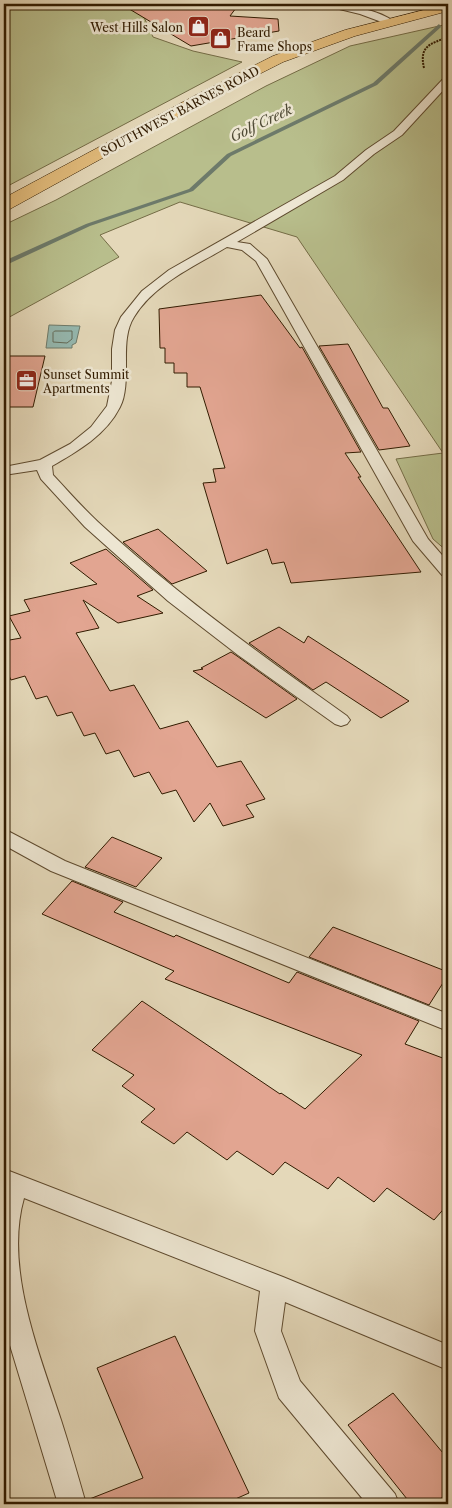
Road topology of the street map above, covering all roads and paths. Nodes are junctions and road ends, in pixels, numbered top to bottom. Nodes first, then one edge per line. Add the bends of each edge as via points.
1 (334, 5) edge
2 (448, 7) edge
3 (390, 22) junction
4 (350, 33) junction
5 (448, 37) edge
6 (447, 80) edge
7 (4, 204) edge
8 (226, 243) junction
9 (44, 464) junction
10 (4, 471) edge
11 (448, 572) edge
12 (340, 720) dead end
13 (4, 836) edge
14 (448, 1023) edge
15 (10, 1181) edge
16 (274, 1285) junction
17 (448, 1358) edge
18 (72, 1504) edge
19 (385, 1504) edge

1 - 3 lane
1 - 4 lane via 352,22
2 - 3 main road, SOUTHWEST BARNES ROAD
3 - 4 main road, SOUTHWEST BARNES ROAD
4 - 7 main road, SOUTHWEST BARNES ROAD via 260,67
5 - 6 path via 431,44 421,53 424,68 433,76
6 - 8 lane via 398,133 339,178
8 - 9 lane via 173,273 146,294 127,317 119,349 120,381 114,406 96,430 75,447
8 - 11 lane via 246,247 262,259 417,534
9 - 10 lane
9 - 12 lane via 46,476 91,524 174,597
13 - 14 lane via 58,866
15 - 16 lane
15 - 18 lane via 5,1261 22,1342
16 - 17 lane
16 - 19 lane via 268,1331 288,1389

